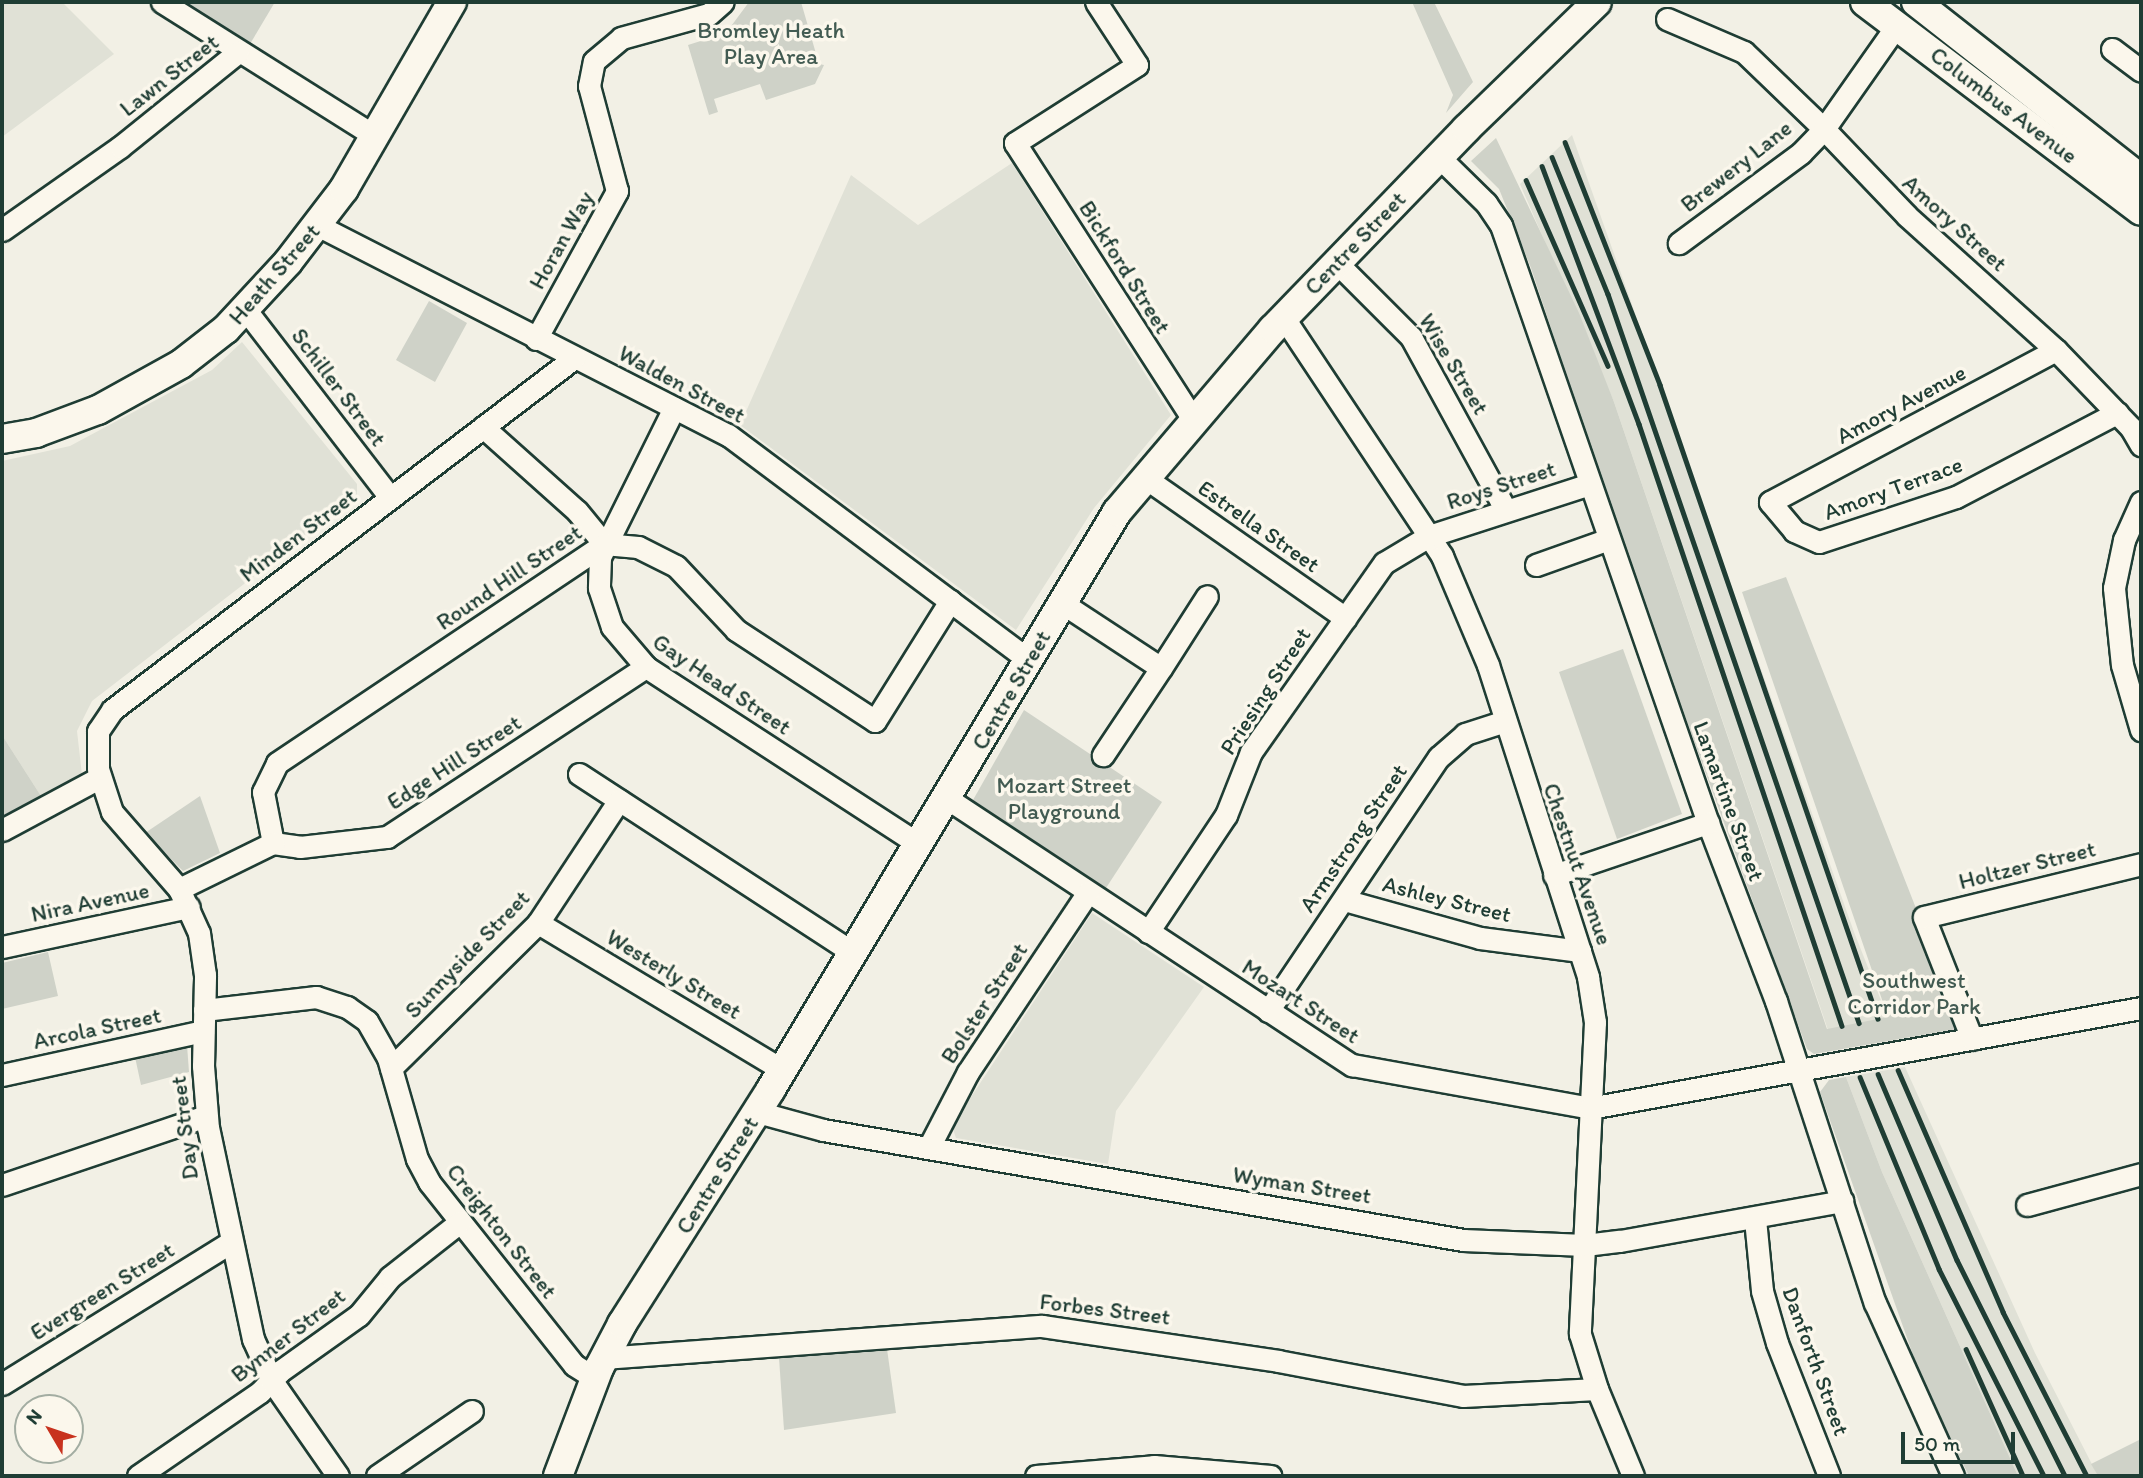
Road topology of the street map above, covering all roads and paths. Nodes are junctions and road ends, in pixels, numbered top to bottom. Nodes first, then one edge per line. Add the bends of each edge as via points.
1 (162, 2) edge
2 (452, 2) edge
3 (723, 2) edge
4 (1096, 2) edge
5 (1597, 2) edge
6 (1865, 2) edge
7 (1916, 2) edge
8 (1667, 19) dead end
9 (1897, 25) junction
10 (2112, 49) dead end
11 (238, 52) junction
12 (2141, 71) edge
13 (1824, 129) junction
14 (375, 136) junction
15 (1438, 157) junction
16 (2141, 179) edge
17 (2141, 211) edge
18 (317, 225) junction
19 (2, 230) edge
20 (1679, 243) dead end
21 (1337, 262) junction
22 (245, 309) junction
23 (1284, 318) junction
24 (536, 339) junction
25 (2056, 350) junction
26 (574, 358) junction
27 (674, 408) junction
28 (2117, 412) junction
29 (1193, 419) junction
30 (484, 427) junction
31 (2, 439) edge
32 (2141, 445) edge
33 (1144, 477) junction
34 (1590, 484) junction
35 (390, 498) junction
36 (1770, 502) joint
37 (2141, 502) edge
38 (1504, 509) junction
39 (1429, 536) junction
40 (1609, 539) junction
41 (604, 544) junction
42 (1536, 565) dead end
43 (1207, 596) dead end
44 (950, 601) junction
45 (1062, 603) junction
46 (1345, 618) junction
47 (1028, 660) junction
48 (2132, 662) edge
49 (646, 667) junction
50 (1161, 668) junction
51 (1503, 722) junction
52 (2141, 730) edge
53 (1103, 755) dead end
54 (579, 774) dead end
55 (99, 778) junction
56 (948, 799) junction
57 (619, 800) junction
58 (1708, 823) junction
59 (2, 830) edge
60 (273, 843) junction
61 (920, 845) junction
62 (2141, 864) edge
63 (1554, 876) junction
64 (179, 889) junction
65 (1088, 892) junction
66 (1344, 900) junction
67 (189, 908) junction
68 (538, 923) junction
69 (1148, 932) junction
70 (2, 947) edge
71 (1580, 951) junction
72 (854, 953) junction
73 (2141, 1008) edge
74 (1268, 1011) junction
75 (204, 1021) junction
76 (1972, 1039) junction
77 (391, 1068) junction
78 (783, 1070) junction
79 (1799, 1072) junction
80 (2, 1075) edge
81 (1590, 1108) junction
82 (757, 1112) junction
83 (206, 1116) junction
84 (930, 1145) junction
85 (2141, 1174) edge
86 (2, 1185) edge
87 (1842, 1201) junction
88 (2027, 1205) dead end
89 (1755, 1219) junction
90 (460, 1222) junction
91 (229, 1243) junction
92 (1585, 1245) junction
93 (599, 1368) junction
94 (272, 1381) junction
95 (2, 1384) edge
96 (1597, 1389) junction
97 (472, 1411) dead end
98 (1105, 1473) edge
99 (138, 1476) edge
100 (338, 1476) edge
101 (377, 1476) edge
102 (558, 1476) edge
103 (1036, 1476) edge
104 (1271, 1476) edge
105 (1632, 1476) edge
106 (1829, 1476) edge
107 (1953, 1476) edge

1 - 11 street
2 - 14 main road, Heath Street
3 - 24 street, Horan Way via 709,14 621,38 594,61 589,86 617,191
4 - 29 street, Bickford Street via 1137,65 1015,143
5 - 15 main road, Centre Street
6 - 9 main road, Columbus Avenue
7 - 16 main road, Columbus Avenue
8 - 13 street, Amory Street via 1744,52
9 - 13 street
9 - 17 main road, Columbus Avenue
10 - 12 street
11 - 14 street, Lawn Street
11 - 19 street, Lawn Street via 120,147
13 - 20 street, Brewery Lane via 1791,161
13 - 25 street, Amory Street via 1907,216
14 - 18 main road, Heath Street
15 - 21 main road, Centre Street
15 - 34 street, Lamartine Street via 1498,219
18 - 22 main road, Heath Street
18 - 24 street, Walden Street
21 - 23 main road, Centre Street
21 - 38 street, Wise Street via 1411,337
22 - 31 main road, Heath Street via 196,355 130,394 68,423
22 - 35 street, Schiller Street
23 - 29 main road, Centre Street
23 - 39 street, Chestnut Avenue
24 - 26 street, Walden Street
25 - 28 street, Amory Street
25 - 36 street, Amory Avenue
26 - 27 street, Walden Street
26 - 30 street, Minden Street
27 - 41 street
27 - 44 street, Walden Street via 734,439
28 - 32 street, Amory Street
28 - 36 street, Amory Terrace via 1956,497 1819,542 1794,531
29 - 33 main road, Centre Street
30 - 35 street, Minden Street
30 - 41 street via 578,511
33 - 45 main road, Centre Street
33 - 46 street, Estrella Street
34 - 38 street, Roys Street
34 - 40 street, Lamartine Street
35 - 55 street, Minden Street via 107,715 97,739
37 - 48 street via 2116,570 2115,609
38 - 39 street, Roys Street
39 - 46 street, Priesing Street via 1384,563
39 - 51 street, Chestnut Avenue via 1488,665
40 - 42 street
40 - 58 street, Lamartine Street
41 - 44 street, Round Hill Street via 638,547 676,566 736,630 875,721
41 - 49 street, Gay Head Street via 597,571 606,613 625,648
41 - 60 street, Round Hill Street via 277,763 263,792
43 - 50 street
44 - 47 street, Walden Street
45 - 47 main road, Centre Street
45 - 50 street
46 - 69 street, Priesing Street via 1251,752 1226,815
47 - 56 main road, Centre Street
48 - 52 street
49 - 60 street, Edge Hill Street via 387,837 300,846
49 - 61 street, Gay Head Street
50 - 53 street
51 - 63 street, Chestnut Avenue
51 - 66 street, Armstrong Street via 1450,743
54 - 57 street
55 - 59 street
55 - 64 street, Day Street via 121,828
56 - 61 main road, Centre Street
56 - 65 street, Mozart Street
57 - 68 street, Sunnyside Street
57 - 72 street
58 - 63 street
58 - 79 street, Lamartine Street
60 - 64 street
61 - 72 main road, Centre Street
62 - 76 street, Holtzer Street via 1924,917
63 - 71 street, Chestnut Avenue
64 - 67 street, Day Street
65 - 69 street, Mozart Street
65 - 84 street, Bolster Street via 968,1072
66 - 71 street, Ashley Street via 1480,938
66 - 74 street, Armstrong Street
67 - 70 street, Nira Avenue
67 - 75 street, Day Street via 202,948
68 - 77 street, Sunnyside Street
68 - 78 street, Westerly Street
69 - 74 street, Mozart Street
71 - 81 street, Chestnut Avenue via 1595,1006
72 - 78 main road, Centre Street
73 - 76 street, Mozart Street
74 - 81 street, Mozart Street via 1352,1065
75 - 77 street, Creighton Street via 298,997 332,1000 366,1021
75 - 80 street, Arcola Street
75 - 83 street, Day Street
76 - 79 street, Mozart Street
77 - 90 street, Creighton Street via 419,1166
78 - 82 main road, Centre Street
79 - 81 street, Mozart Street
79 - 87 street, Lamartine Street
81 - 92 street, Chestnut Avenue
82 - 84 street, Wyman Street via 822,1130
82 - 93 main road, Centre Street
83 - 86 street
83 - 91 street, Day Street
84 - 92 street, Wyman Street via 1081,1176 1463,1240
85 - 88 street
87 - 89 street, Wyman Street
87 - 107 street, Lamartine Street via 1895,1353
89 - 92 street, Wyman Street
89 - 106 street, Danforth Street via 1760,1277 1773,1330
90 - 93 street, Creighton Street via 574,1365
90 - 94 street, Bynner Street via 390,1277 359,1315
91 - 94 street, Day Street via 253,1339
91 - 95 street, Evergreen Street
92 - 96 street, Chestnut Avenue via 1580,1334
93 - 96 street, Forbes Street via 1042,1326 1251,1356 1463,1396
93 - 102 main road, Centre Street
94 - 99 street, Bynner Street
94 - 100 street, Day Street
96 - 105 street, Chestnut Avenue
97 - 101 street
98 - 103 street
98 - 104 street via 1167,1466

